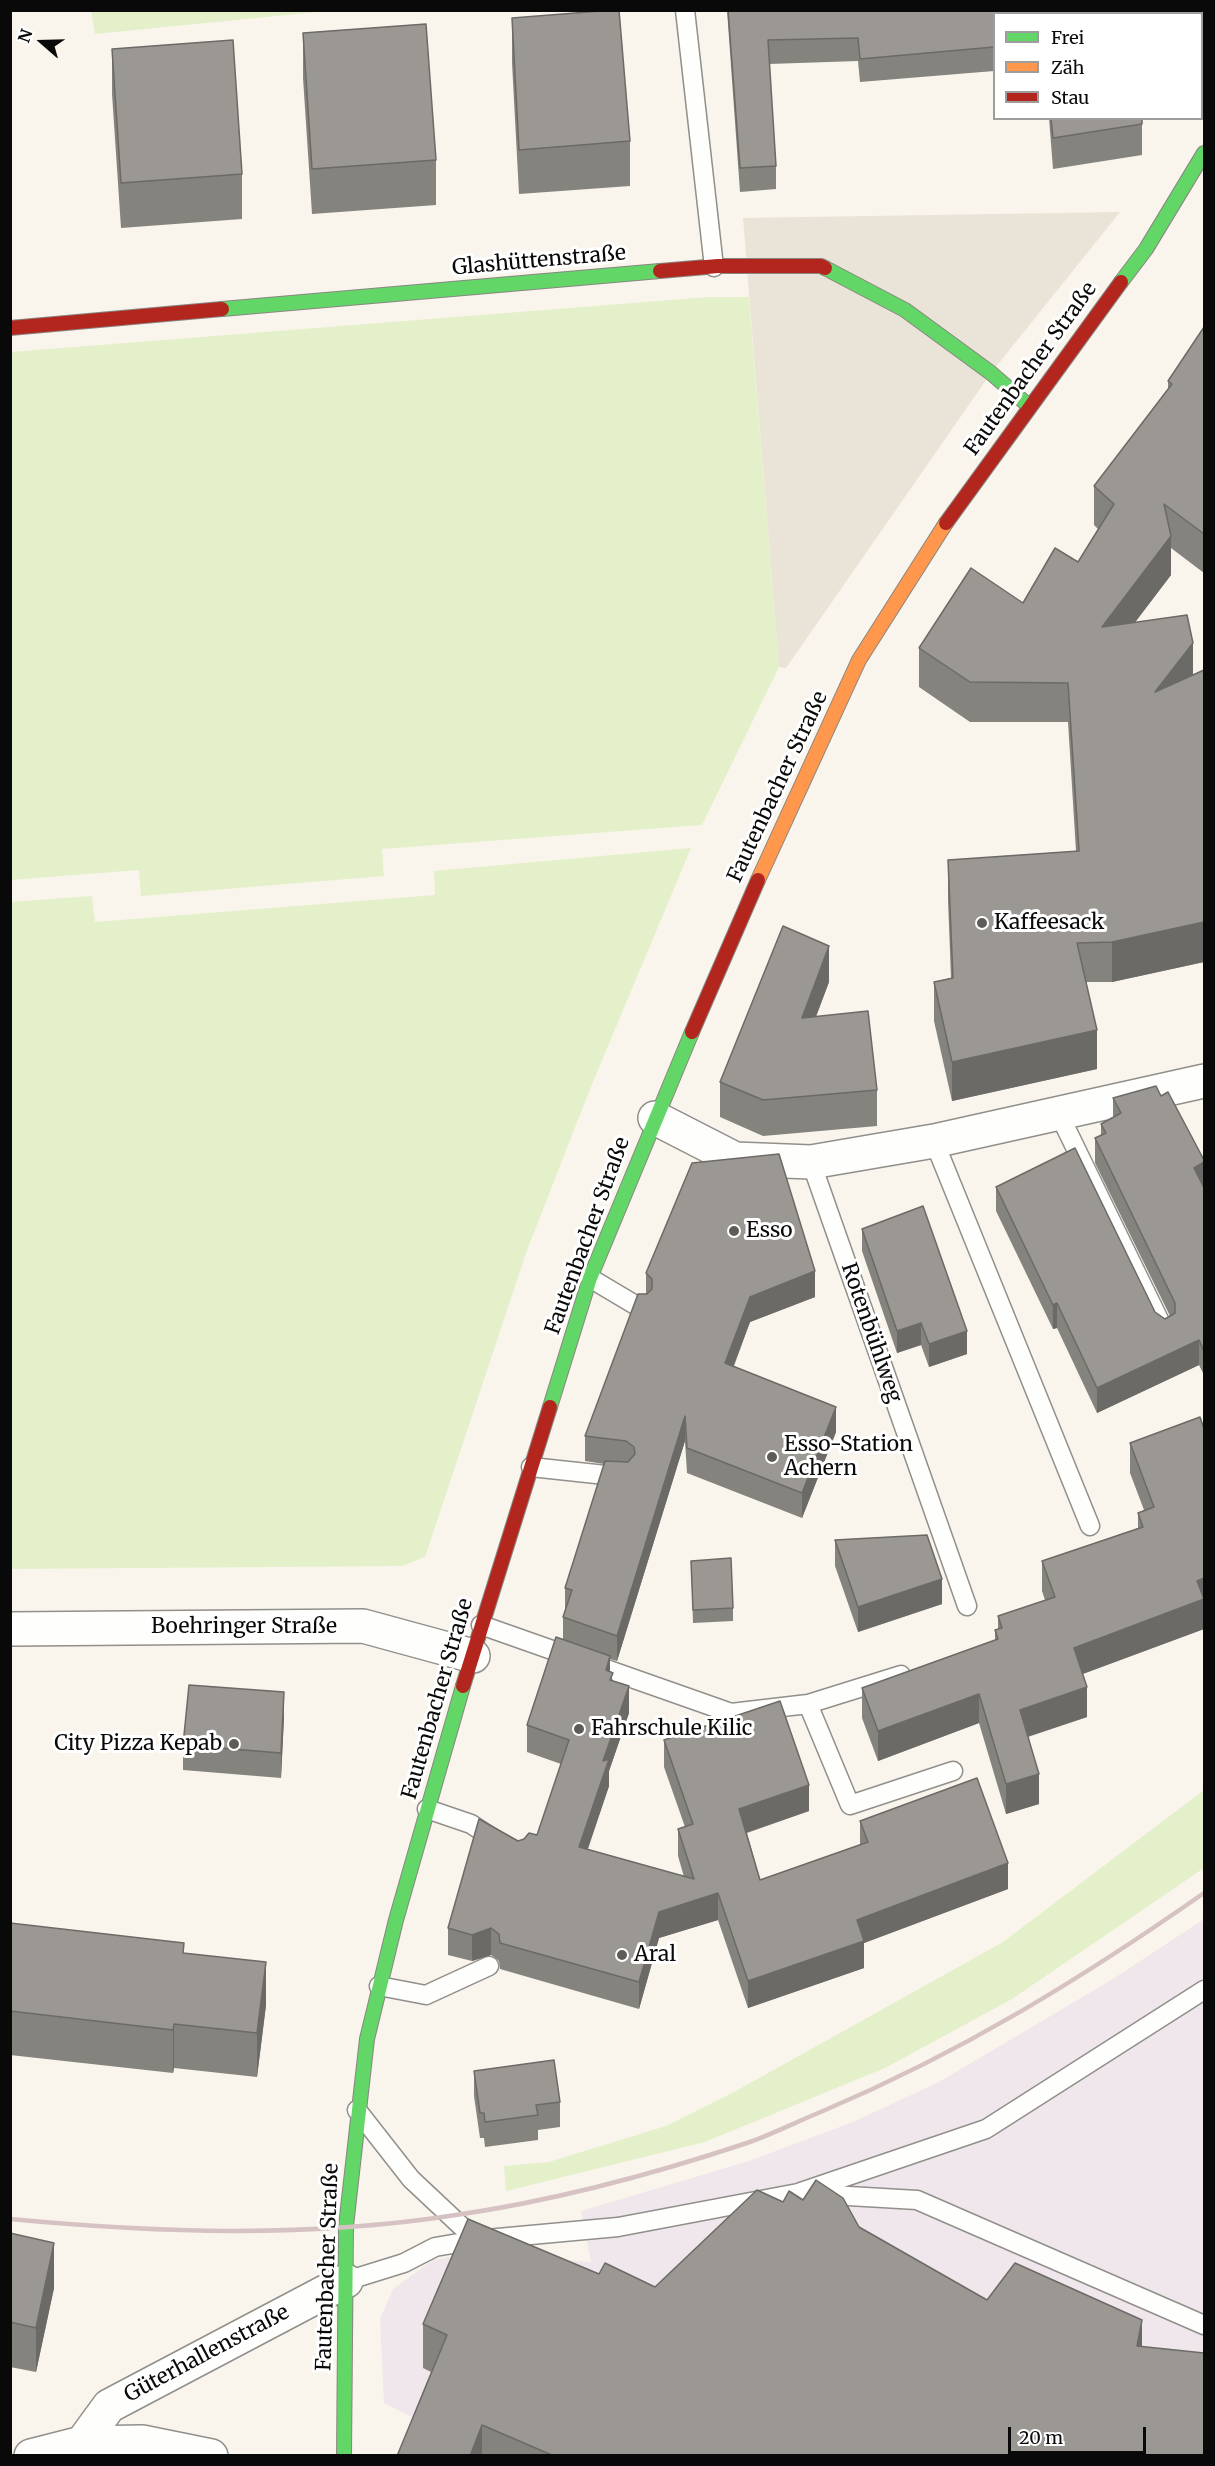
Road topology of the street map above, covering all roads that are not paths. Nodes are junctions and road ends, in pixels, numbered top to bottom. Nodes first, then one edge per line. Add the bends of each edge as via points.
1 (685, 10) edge
2 (1204, 153) edge
3 (714, 267) junction
4 (10, 328) edge
5 (1029, 406) junction
6 (1204, 1082) edge
7 (1059, 1114) junction
8 (655, 1118) junction
9 (934, 1140) junction
10 (811, 1162) junction
11 (590, 1278) junction
12 (642, 1309) edge
13 (1166, 1332) edge
14 (531, 1467) junction
15 (624, 1477) edge
16 (1090, 1526) dead end
17 (967, 1606) dead end
18 (481, 1625) junction
19 (10, 1629) edge
20 (473, 1656) junction
21 (922, 1669) edge
22 (808, 1704) junction
23 (953, 1771) dead end
24 (427, 1809) junction
25 (509, 1850) edge
26 (489, 1966) dead end
27 (379, 1986) junction
28 (1204, 1990) edge
29 (357, 2110) junction
30 (798, 2193) junction
31 (476, 2240) junction
32 (346, 2281) junction
33 (1204, 2325) edge
34 (82, 2443) junction
35 (30, 2456) edge
36 (211, 2456) edge
37 (344, 2456) edge

1 - 3 lane
2 - 5 street, Fautenbacher Straße via 1146,249
3 - 4 street, Glashüttenstraße
3 - 5 street, Glashüttenstraße via 821,266 904,310 991,373
5 - 8 street, Fautenbacher Straße via 922,558 859,660 777,836
6 - 7 street
7 - 9 street
7 - 13 lane
8 - 10 street via 735,1159
8 - 11 street, Fautenbacher Straße
9 - 10 street
9 - 16 lane
10 - 17 lane, Rotenbühlweg
11 - 12 lane
11 - 14 street, Fautenbacher Straße
14 - 15 lane
14 - 18 street, Fautenbacher Straße
18 - 20 street, Fautenbacher Straße
18 - 22 lane via 731,1713
19 - 20 street, Boehringer Straße via 363,1626
20 - 24 street, Fautenbacher Straße
21 - 22 lane
22 - 23 lane via 850,1805
24 - 25 lane via 471,1824
24 - 27 street, Fautenbacher Straße
26 - 27 lane via 426,1995
27 - 29 street, Fautenbacher Straße
28 - 30 lane via 986,2129
29 - 31 lane via 411,2179
29 - 32 street, Fautenbacher Straße via 345,2226
30 - 31 lane via 618,2227
30 - 33 lane via 917,2200
31 - 32 lane via 435,2247 404,2263
32 - 34 street, Güterhallenstraße via 109,2406
32 - 37 street, Fautenbacher Straße
34 - 35 street
34 - 36 street via 142,2442

